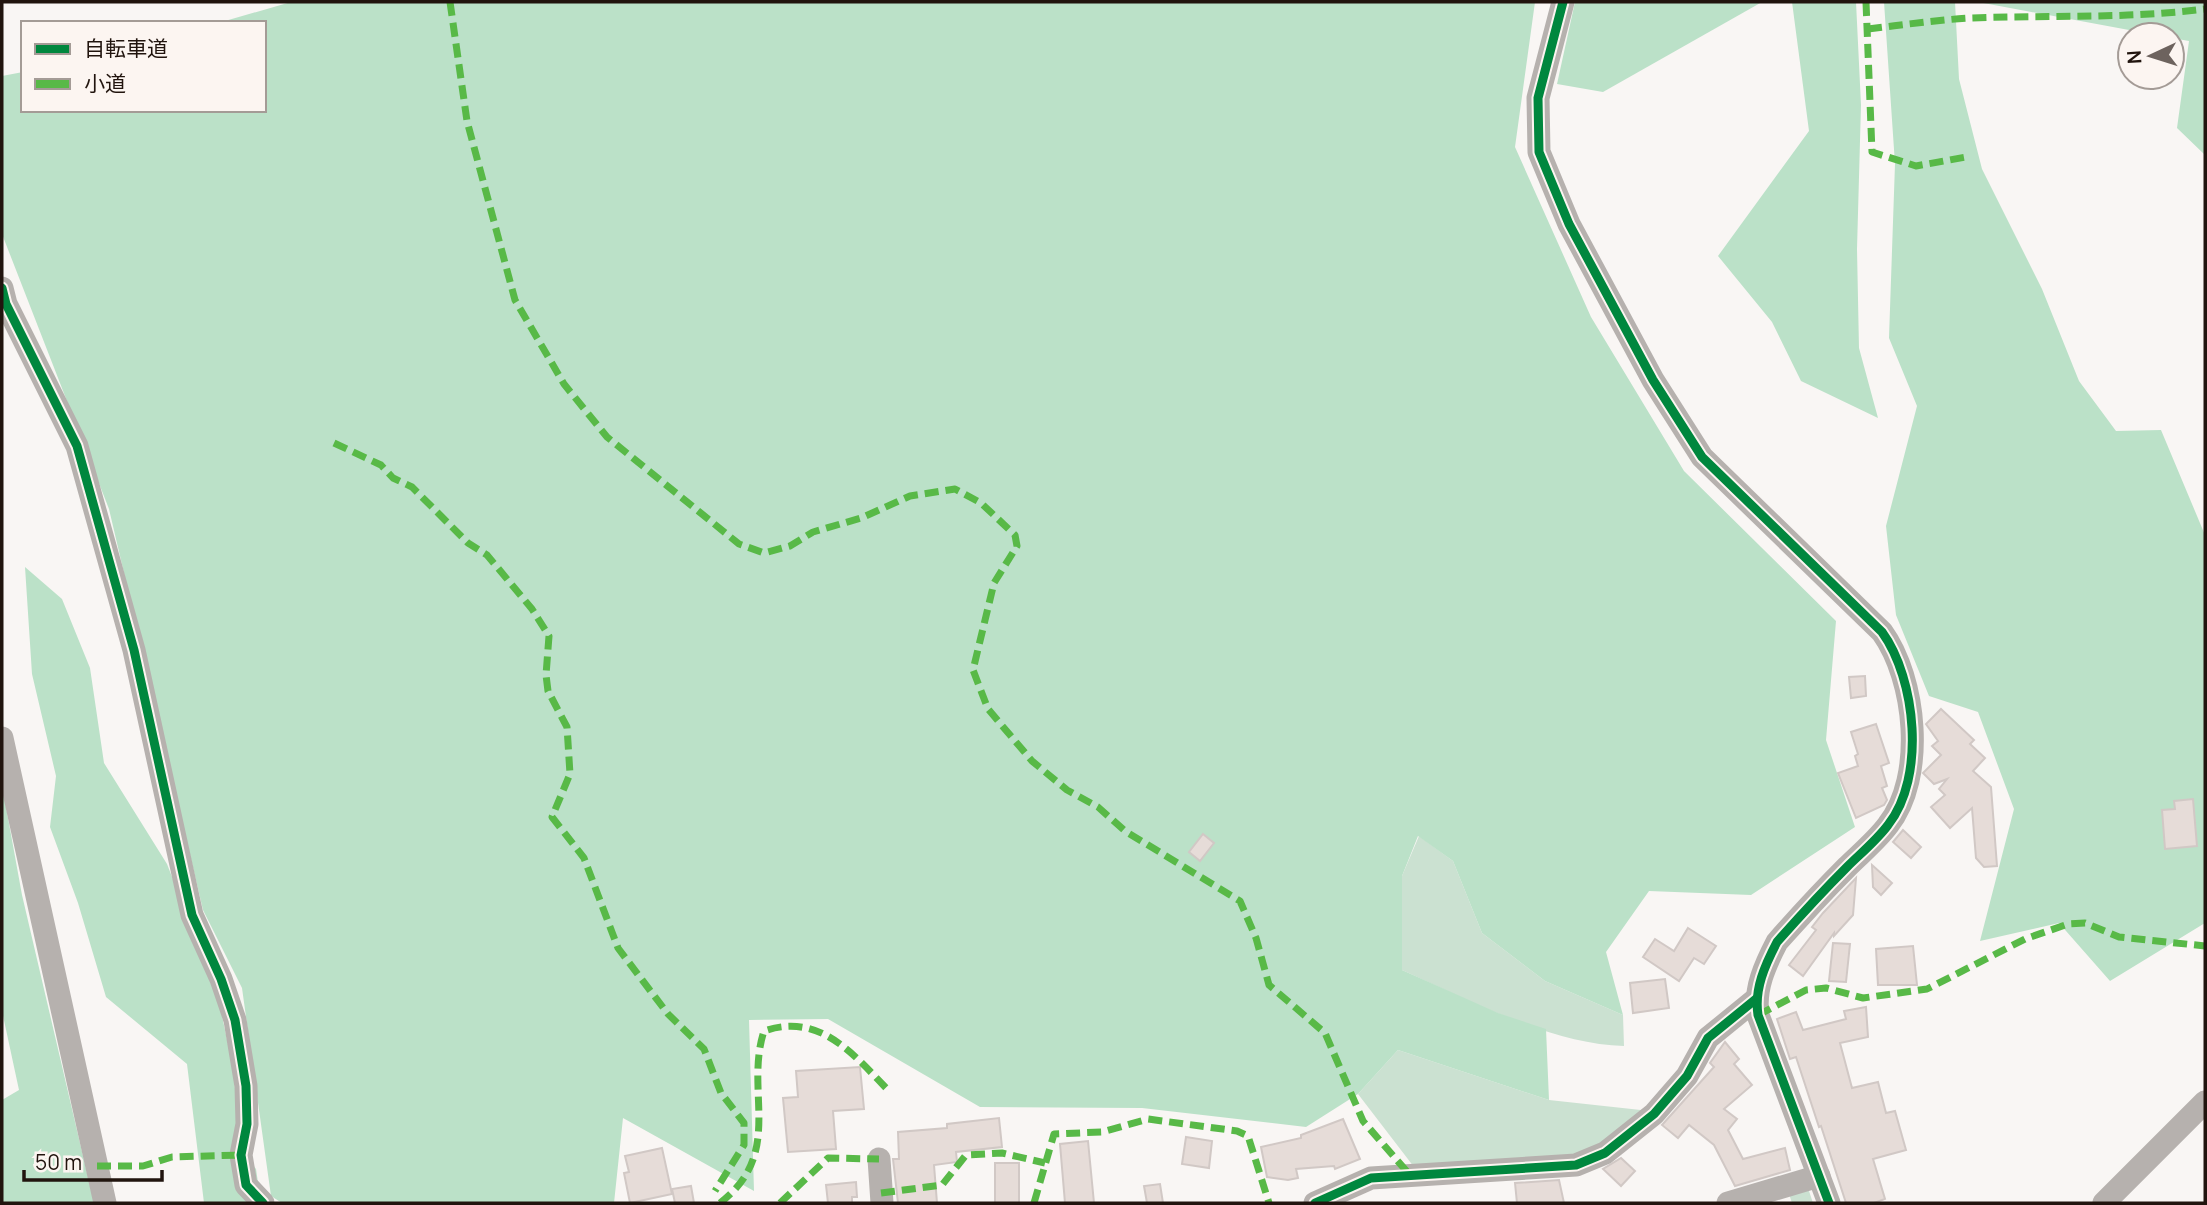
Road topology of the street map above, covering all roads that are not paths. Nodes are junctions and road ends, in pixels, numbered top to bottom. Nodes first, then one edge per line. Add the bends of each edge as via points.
1 (1563, 2) edge
2 (2, 288) edge
3 (2, 738) edge
4 (1756, 999) junction
5 (2205, 1102) edge
6 (879, 1159) dead end
7 (1819, 1176) junction
8 (105, 1203) edge
9 (263, 1203) edge
10 (882, 1203) edge
11 (1315, 1203) edge
12 (1728, 1203) edge
13 (1829, 1203) edge
14 (2104, 1203) edge

1 - 4 street via 1538,98 1538,125 1539,152 1569,224 1653,380 1702,457 1882,632 1896,651 1904,678 1912,744 1902,800 1889,825 1777,942
2 - 9 street via 77,446 134,650 192,915 234,1020 246,1086 247,1124 241,1155 246,1185
3 - 8 street
4 - 7 street
4 - 11 street via 1708,1038 1687,1076 1654,1114 1605,1153 1576,1166 1371,1178
5 - 14 street
6 - 10 street
7 - 12 street
7 - 13 street

